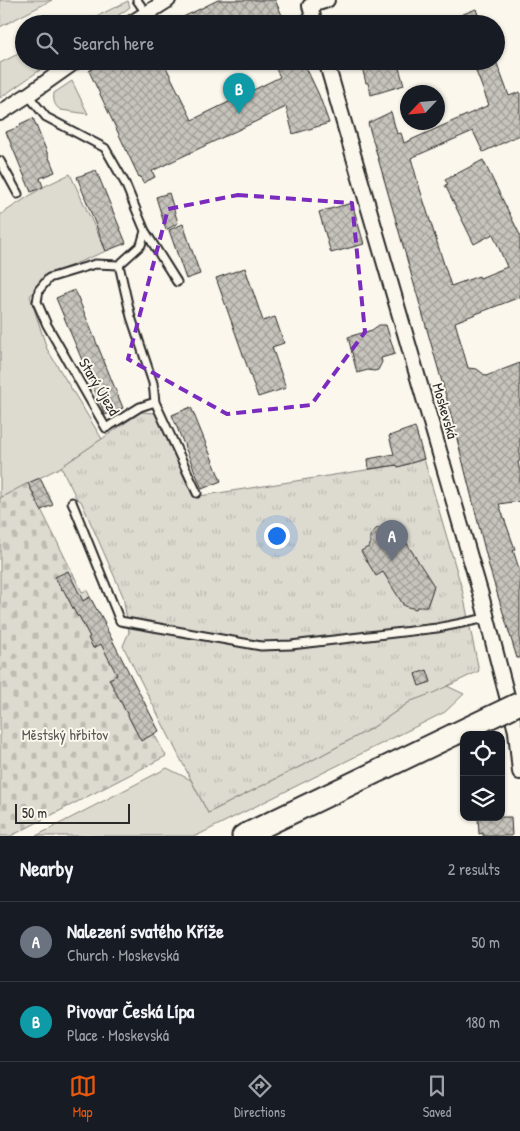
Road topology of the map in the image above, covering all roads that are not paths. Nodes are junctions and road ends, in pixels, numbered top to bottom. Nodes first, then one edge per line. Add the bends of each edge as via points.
1 (137, 0) edge
2 (168, 0) edge
3 (327, 0) edge
4 (308, 2) edge
5 (146, 13) junction
6 (143, 15) edge
7 (312, 15) edge
8 (64, 70) edge
9 (329, 70) edge
10 (28, 96) junction
11 (0, 113) edge
12 (0, 161) edge
13 (18, 194) dead end
14 (145, 231) junction
15 (119, 265) junction
16 (177, 282) dead end
17 (155, 402) junction
18 (197, 493) dead end
19 (72, 502) dead end
20 (487, 618) junction
21 (520, 703) edge
22 (520, 772) edge
23 (243, 836) edge

1 - 5 lane
2 - 5 street
3 - 4 street
4 - 7 street
5 - 6 street
8 - 10 street
9 - 20 street, Moskevská
10 - 11 street
10 - 14 lane via 46,117 105,148 125,183
12 - 13 lane
14 - 15 lane via 141,245
14 - 16 lane
15 - 17 lane via 153,383
15 - 17 lane, Starý Újezd via 95,264 49,278 38,290 37,302 106,428 140,407
17 - 18 lane
19 - 20 lane via 120,621 261,646 437,628
20 - 22 street, Moskevská via 516,731
21 - 23 main road, bridge

